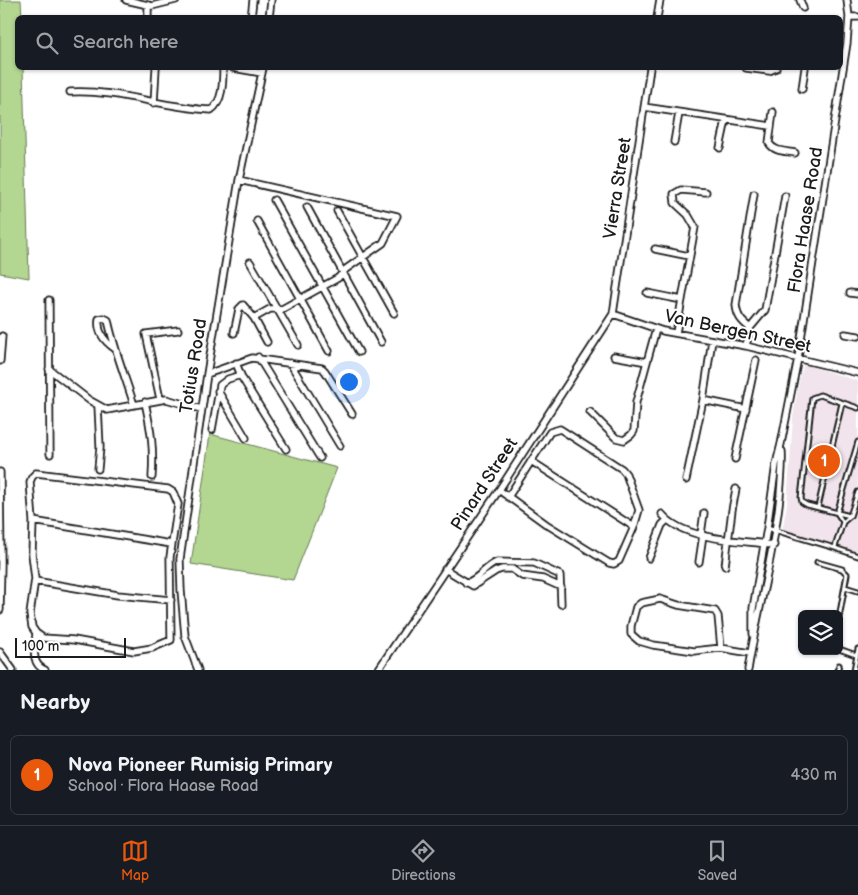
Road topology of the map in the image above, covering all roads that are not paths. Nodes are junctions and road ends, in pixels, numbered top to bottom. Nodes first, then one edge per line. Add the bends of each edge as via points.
1 (126, 0) edge
2 (176, 0) edge
3 (246, 0) edge
4 (253, 0) edge
5 (271, 0) edge
6 (660, 0) edge
7 (800, 0) edge
8 (847, 0) edge
9 (148, 6) junction
10 (803, 8) dead end
11 (148, 15) edge
12 (251, 15) edge
13 (269, 15) edge
14 (658, 15) edge
15 (849, 17) junction
16 (858, 17) edge
17 (156, 70) edge
18 (223, 70) edge
19 (262, 70) edge
20 (650, 70) edge
21 (805, 70) edge
22 (802, 89) dead end
23 (70, 92) dead end
24 (154, 103) junction
25 (644, 107) junction
26 (773, 112) dead end
27 (679, 113) junction
28 (726, 120) junction
29 (771, 126) junction
30 (674, 142) dead end
31 (720, 148) dead end
32 (795, 153) dead end
33 (239, 180) junction
34 (706, 192) dead end
35 (754, 194) dead end
36 (785, 196) dead end
37 (274, 200) dead end
38 (307, 207) dead end
39 (337, 211) dead end
40 (257, 221) dead end
41 (655, 249) dead end
42 (690, 256) junction
43 (362, 257) junction
44 (250, 262) dead end
45 (343, 272) junction
46 (324, 287) junction
47 (648, 293) dead end
48 (850, 293) dead end
49 (858, 294) edge
50 (300, 299) junction
51 (49, 300) dead end
52 (682, 300) junction
53 (278, 310) junction
54 (394, 313) dead end
55 (613, 314) junction
56 (254, 318) junction
57 (750, 328) junction
58 (656, 329) junction
59 (178, 330) dead end
60 (234, 333) dead end
61 (676, 333) junction
62 (845, 334) dead end
63 (2, 336) dead end
64 (858, 336) edge
65 (712, 340) junction
66 (267, 342) dead end
67 (382, 342) dead end
68 (298, 345) dead end
69 (746, 346) junction
70 (114, 348) junction
71 (329, 350) dead end
72 (359, 352) dead end
73 (614, 356) dead end
74 (258, 357) junction
75 (798, 358) junction
76 (756, 360) dead end
77 (0, 361) edge
78 (236, 362) junction
79 (647, 362) junction
80 (290, 363) junction
81 (49, 369) junction
82 (858, 373) edge
83 (207, 374) junction
84 (241, 375) junction
85 (218, 391) junction
86 (160, 399) junction
87 (703, 400) junction
88 (145, 402) junction
89 (842, 403) junction
90 (134, 405) junction
91 (98, 406) junction
92 (858, 408) edge
93 (201, 409) junction
94 (746, 409) junction
95 (590, 412) dead end
96 (352, 414) dead end
97 (212, 430) dead end
98 (246, 438) dead end
99 (858, 442) edge
100 (781, 444) junction
101 (340, 446) dead end
102 (286, 449) dead end
103 (50, 454) dead end
104 (320, 458) dead end
105 (735, 459) dead end
106 (531, 461) junction
107 (98, 470) dead end
108 (0, 472) edge
109 (152, 477) dead end
110 (686, 480) dead end
111 (736, 489) dead end
112 (499, 490) junction
113 (858, 492) edge
114 (508, 497) junction
115 (818, 507) junction
116 (704, 513) dead end
117 (837, 513) junction
118 (662, 514) dead end
119 (850, 516) junction
120 (667, 520) junction
121 (33, 521) junction
122 (843, 522) junction
123 (634, 527) junction
124 (767, 528) junction
125 (776, 530) junction
126 (702, 535) junction
127 (728, 539) junction
128 (764, 543) junction
129 (171, 544) junction
130 (774, 545) junction
131 (835, 548) junction
132 (858, 556) edge
133 (649, 558) dead end
134 (515, 562) junction
135 (699, 562) dead end
136 (817, 562) dead end
137 (724, 566) dead end
138 (445, 569) junction
139 (514, 570) junction
140 (35, 581) junction
141 (466, 583) junction
142 (561, 587) junction
143 (845, 587) junction
144 (858, 591) edge
145 (0, 592) edge
146 (171, 600) junction
147 (561, 604) dead end
148 (0, 610) edge
149 (841, 610) edge
150 (36, 633) junction
151 (753, 634) junction
152 (722, 648) junction
153 (858, 649) edge
154 (843, 650) edge
155 (0, 652) edge
156 (750, 653) junction
157 (856, 654) junction
158 (839, 665) dead end
159 (13, 670) edge
160 (46, 670) edge
161 (198, 670) edge
162 (378, 670) edge
163 (748, 670) edge
164 (837, 670) edge
165 (854, 670) edge

1 - 9 street
2 - 9 street
3 - 4 street
4 - 12 street
5 - 13 street
6 - 14 street
7 - 10 street
8 - 15 street, Flora Haase Road
9 - 11 street
15 - 16 street
15 - 75 street, Flora Haase Road via 848,43
17 - 24 street
18 - 24 street via 217,104 211,110
19 - 33 street, Totius Road
20 - 25 street, Vierra Street
21 - 22 street
23 - 24 street via 94,91
25 - 27 street
25 - 55 street, Vierra Street
26 - 29 street
27 - 28 street
27 - 30 street
28 - 29 street
28 - 31 street
29 - 32 street via 770,146
33 - 43 street via 396,216 383,243
33 - 83 street, Totius Road
34 - 42 street via 681,190 674,194 674,203 688,215 695,227
35 - 57 street via 736,305 736,314
36 - 57 street via 765,310
37 - 46 street
38 - 45 street
39 - 43 street
40 - 50 street
41 - 42 street
42 - 52 street
43 - 45 street
43 - 54 street
44 - 53 street
45 - 46 street
45 - 67 street
46 - 50 street
46 - 72 street
47 - 52 street
48 - 49 street
50 - 53 street
50 - 71 street
51 - 81 street
52 - 61 street
53 - 56 street via 270,309
53 - 68 street
55 - 58 street, Van Bergen Street
55 - 112 street, Pinard Street
56 - 60 street via 247,308 240,306
56 - 66 street
57 - 69 street
58 - 61 street, Van Bergen Street
58 - 79 street
59 - 86 street via 146,334
61 - 65 street, Van Bergen Street
62 - 64 street
63 - 77 street
65 - 69 street, Van Bergen Street
65 - 87 street
69 - 75 street, Van Bergen Street
70 - 70 street via 108,320 99,319 101,336
70 - 90 street
73 - 79 street
74 - 78 street
74 - 80 street
74 - 104 street
75 - 82 street, Van Bergen Street
75 - 100 street, Flora Haase Road
76 - 94 street
78 - 83 street
78 - 84 street
79 - 95 street via 631,435 624,440 616,438
80 - 96 street via 322,368
80 - 101 street
81 - 91 street
81 - 103 street
83 - 93 street, Totius Road
84 - 85 street via 223,382
84 - 102 street
85 - 97 street
85 - 98 street
86 - 88 street
86 - 93 street
87 - 94 street
87 - 110 street
88 - 90 street
88 - 109 street via 152,434
89 - 92 lane
89 - 115 lane
89 - 115 lane via 820,395 812,398 801,498 807,505
90 - 91 street via 114,410
91 - 107 street
93 - 161 street, Totius Road via 180,571 185,636
94 - 105 street
99 - 117 lane
100 - 124 street, Flora Haase Road
100 - 125 street, Flora Haase Road via 783,464
106 - 114 street
106 - 123 street
106 - 123 street via 550,432 564,430 626,474 639,510
108 - 145 street
111 - 127 street
112 - 114 street
112 - 138 street, Pinard Street
113 - 119 lane
114 - 123 street via 611,564 619,561
115 - 117 lane
116 - 126 street
117 - 119 lane
117 - 122 lane
118 - 120 street
119 - 122 lane
120 - 126 street via 681,529
120 - 133 street
121 - 129 street
121 - 129 street via 30,482 36,473 168,489 176,495 178,504
121 - 140 street
122 - 131 lane
124 - 125 lane
124 - 128 street, Flora Haase Road
125 - 130 street, Flora Haase Road
125 - 131 lane
126 - 127 street
126 - 135 street
127 - 128 street
127 - 137 street
128 - 130 street
128 - 151 street, Flora Haase Road via 753,608
129 - 146 street
130 - 151 street, Flora Haase Road
131 - 132 lane
134 - 139 street
134 - 141 street via 494,563
134 - 142 street via 534,563 556,572 561,577
136 - 143 lane via 845,571
138 - 141 street
138 - 162 street, Pinard Street
139 - 141 street via 496,571 475,586
139 - 142 street via 522,576 543,579
140 - 146 street
140 - 150 street via 30,614
142 - 147 street
143 - 144 lane
143 - 149 lane
145 - 148 street
146 - 150 street via 173,637 152,648 130,651 45,638
150 - 160 street via 35,661
151 - 156 street, Flora Haase Road
152 - 152 street via 694,651 639,641 632,637 630,630 636,607 660,599 715,611
152 - 156 street
153 - 157 lane
154 - 157 lane
155 - 159 street
156 - 163 street, Flora Haase Road
157 - 165 lane
158 - 164 lane

